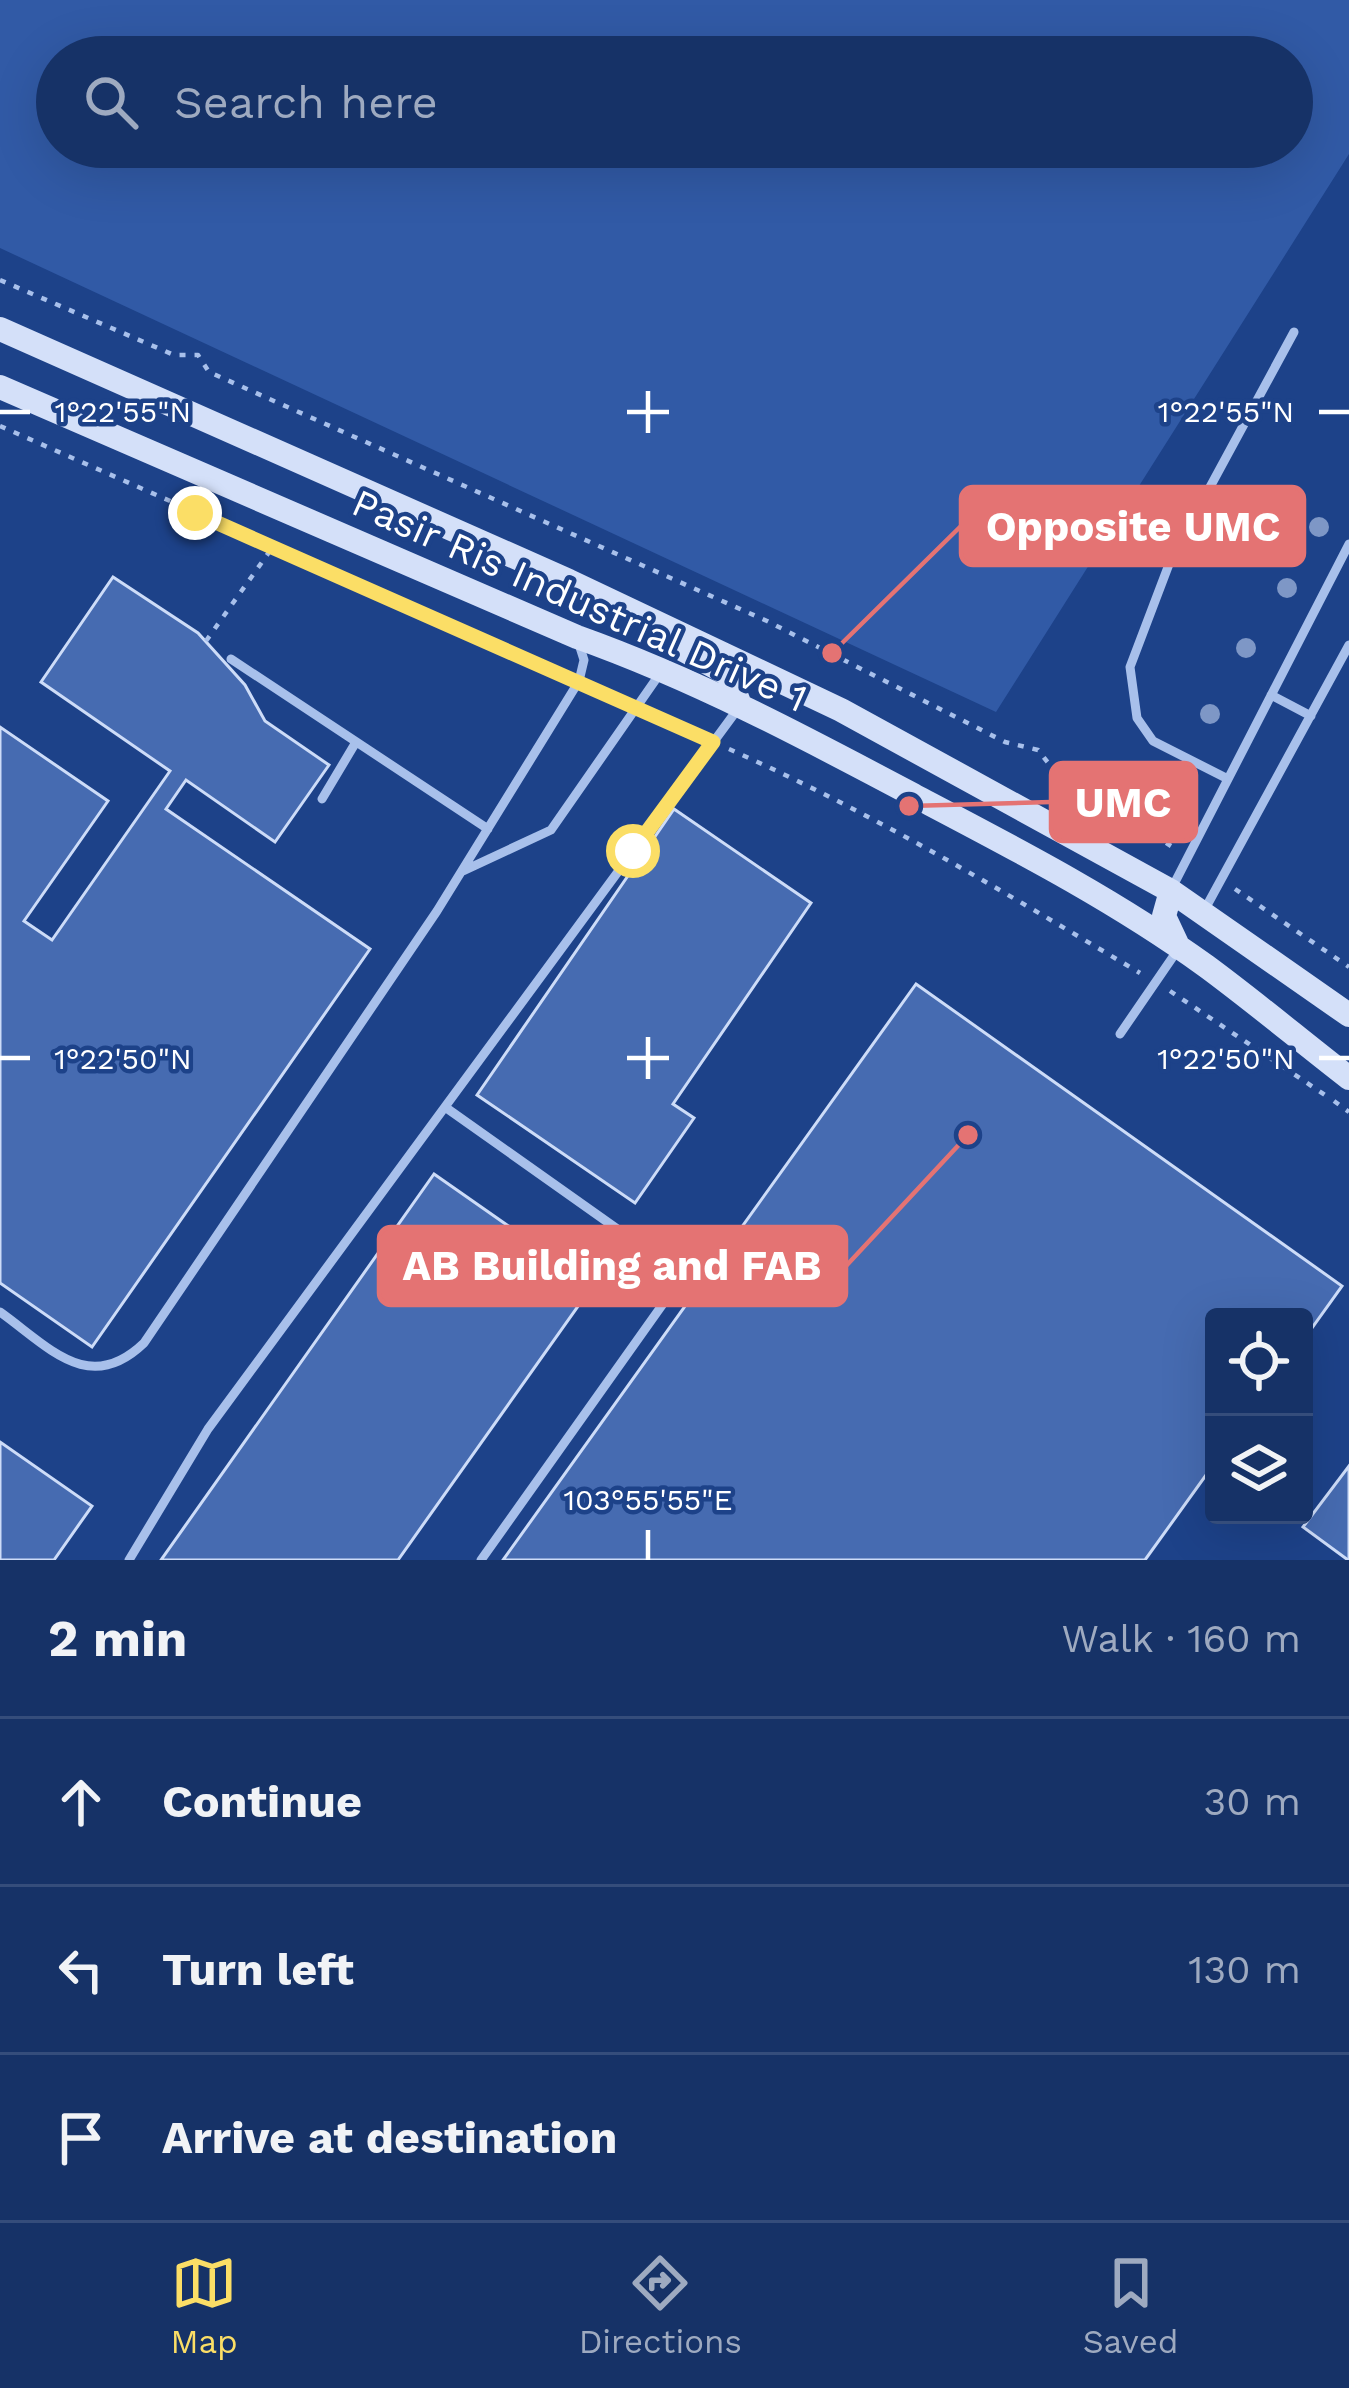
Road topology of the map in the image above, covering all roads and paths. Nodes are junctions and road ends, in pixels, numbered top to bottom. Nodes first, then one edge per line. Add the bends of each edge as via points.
1 (0, 280) edge
2 (0, 329) edge
3 (1294, 332) dead end
4 (2, 387) edge
5 (0, 426) edge
6 (1349, 544) edge
7 (273, 548) junction
8 (569, 580) junction
9 (577, 637) junction
10 (662, 639) junction
11 (206, 641) dead end
12 (1349, 645) edge
13 (231, 659) dead end
14 (1337, 666) junction
15 (664, 668) junction
16 (1349, 672) edge
17 (579, 681) junction
18 (1271, 695) junction
19 (740, 705) junction
20 (635, 710) junction
21 (1311, 716) junction
22 (356, 742) junction
23 (713, 742) junction
24 (1228, 779) junction
25 (322, 799) dead end
26 (488, 829) junction
27 (1189, 856) junction
28 (462, 872) junction
29 (1221, 879) junction
30 (1171, 891) junction
31 (1203, 913) junction
32 (1179, 948) junction
33 (1349, 967) edge
34 (1156, 982) junction
35 (1349, 1015) edge
36 (1120, 1034) dead end
37 (1349, 1078) edge
38 (445, 1107) junction
39 (1349, 1112) edge
40 (0, 1312) edge
41 (130, 1560) edge
42 (481, 1560) edge

1 - 27 path via 174,355 198,355 209,372 615,550 1005,742 1038,750 1071,782
2 - 8 main road, Pasir Ris Industrial Drive 1
3 - 24 lane via 1171,559 1130,667 1137,718 1154,741
4 - 9 main road, Pasir Ris Industrial Drive 1
5 - 7 path
6 - 18 lane
7 - 11 path
7 - 17 path
8 - 10 main road
8 - 30 main road, Pasir Ris Industrial Drive 1 via 842,710
9 - 15 main road, Pasir Ris Industrial Drive 1
9 - 17 lane
10 - 15 main road
10 - 19 main road via 728,674
12 - 14 lane
13 - 22 lane
14 - 16 lane
14 - 21 lane
15 - 19 main road, Pasir Ris Industrial Drive 1
15 - 20 lane
17 - 20 path
17 - 26 lane
18 - 21 lane
18 - 24 lane
19 - 23 lane
19 - 32 main road, Pasir Ris Industrial Drive 1 via 1048,866
20 - 23 path
20 - 28 lane via 551,830
21 - 29 lane
22 - 25 lane
22 - 26 lane
23 - 34 path via 969,868
23 - 38 lane
24 - 27 lane
26 - 28 lane
27 - 30 lane
28 - 40 lane via 127,1359 85,1367
29 - 31 lane
29 - 33 path
30 - 31 main road, Pasir Ris Industrial Drive 1
30 - 32 main road via 1164,916
31 - 35 main road, Pasir Ris Industrial Drive 1
32 - 34 lane
32 - 37 main road, Pasir Ris Industrial Drive 1
34 - 36 lane
34 - 39 path
38 - 41 lane via 208,1429
38 - 42 lane via 654,1255 670,1294

